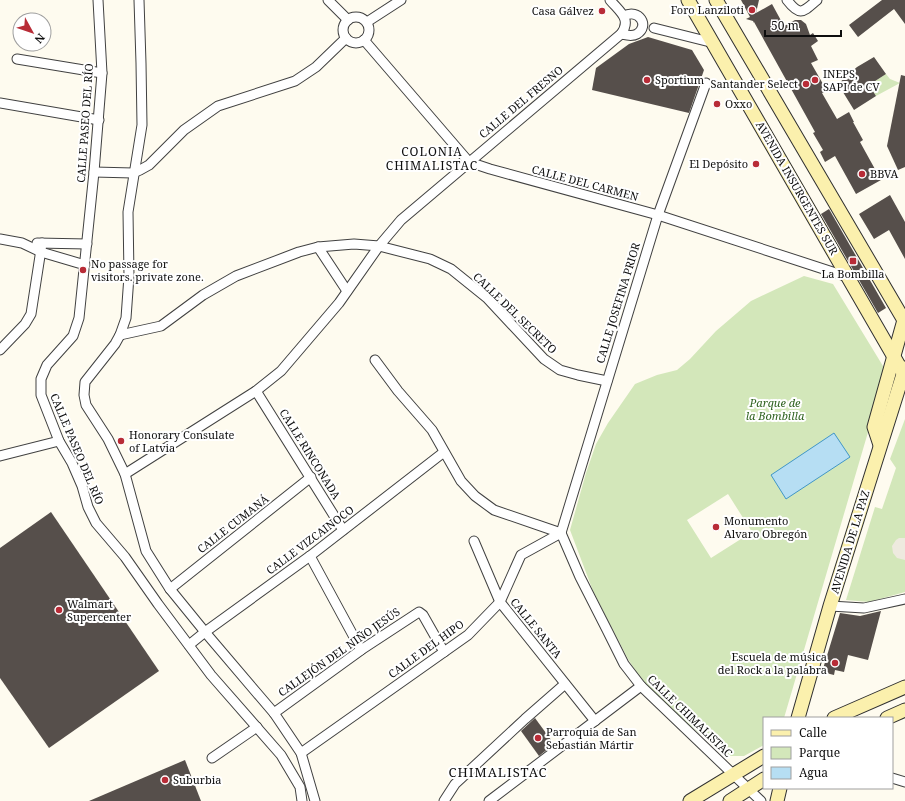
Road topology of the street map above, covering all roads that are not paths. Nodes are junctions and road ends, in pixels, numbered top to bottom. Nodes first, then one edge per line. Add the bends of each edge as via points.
1 (98, 0) edge
2 (139, 0) edge
3 (328, 0) edge
4 (401, 0) edge
5 (610, 0) edge
6 (688, 0) edge
7 (716, 0) edge
8 (787, 0) edge
9 (817, 0) edge
10 (348, 20) junction
11 (625, 21) junction
12 (366, 22) junction
13 (654, 28) dead end
14 (621, 34) junction
15 (346, 38) junction
16 (364, 40) junction
17 (714, 43) junction
18 (17, 59) dead end
19 (102, 73) junction
20 (706, 83) dead end
21 (0, 103) edge
22 (99, 120) junction
23 (469, 162) junction
24 (94, 172) junction
25 (133, 173) junction
26 (658, 215) junction
27 (0, 239) edge
28 (87, 244) junction
29 (318, 246) junction
30 (379, 246) junction
31 (42, 247) junction
32 (85, 265) junction
33 (848, 277) junction
34 (347, 291) junction
35 (905, 321) edge
36 (120, 335) junction
37 (0, 350) edge
38 (894, 357) junction
39 (375, 360) dead end
40 (904, 372) edge
41 (607, 381) junction
42 (256, 391) junction
43 (59, 441) junction
44 (880, 444) junction
45 (444, 452) junction
46 (0, 456) edge
47 (125, 474) junction
48 (311, 477) junction
49 (343, 530) junction
50 (561, 533) junction
51 (474, 540) dead end
52 (310, 556) junction
53 (170, 589) junction
54 (905, 599) edge
55 (500, 602) junction
56 (830, 606) junction
57 (205, 632) junction
58 (189, 645) junction
59 (361, 650) junction
60 (444, 652) junction
61 (565, 684) junction
62 (641, 686) junction
63 (905, 687) edge
64 (905, 710) edge
65 (274, 713) junction
66 (798, 717) edge
67 (836, 717) edge
68 (889, 717) edge
69 (595, 721) junction
70 (257, 727) junction
71 (301, 753) junction
72 (763, 757) edge
73 (212, 758) dead end
74 (733, 774) junction
75 (893, 778) edge
76 (763, 780) edge
77 (905, 782) edge
78 (748, 789) junction
79 (780, 789) edge
80 (302, 801) edge
81 (315, 801) edge
82 (444, 801) edge
83 (489, 801) edge
84 (690, 801) edge
85 (730, 801) edge
86 (761, 801) edge
87 (777, 801) edge

1 - 19 street, CALLE PASEO DEL RÍO
2 - 25 street via 142,125
3 - 10 street
4 - 12 street
5 - 11 street
6 - 17 main road, AVENIDA INSURGENTES SUR
7 - 35 main road
8 - 9 street via 794,9 800,11
10 - 12 street via 358,17
10 - 15 street via 343,29
11 - 14 street, CALLE DEL FRESNO
11 - 14 street via 632,13 638,15 643,25 637,34
12 - 16 street via 369,32
13 - 17 street
14 - 23 street, CALLE DEL FRESNO
15 - 16 street via 355,43
15 - 25 street via 316,67 295,81 218,106 184,130 149,165
16 - 23 street
17 - 33 main road, AVENIDA INSURGENTES SUR
18 - 19 street
19 - 22 street, CALLE PASEO DEL RÍO
20 - 26 street, CALLE JOSEFINA PRIOR
21 - 22 street
22 - 24 street, CALLE PASEO DEL RÍO
23 - 26 street, CALLE DEL CARMEN
23 - 30 street, CALLE DEL FRESNO via 401,220
24 - 25 street
24 - 28 street, CALLE PASEO DEL RÍO
25 - 36 street via 128,212 126,318
26 - 33 street, CALLE DEL CARMEN
26 - 41 street, CALLE JOSEFINA PRIOR
27 - 31 street
28 - 31 street
28 - 32 street, CALLE PASEO DEL RÍO
29 - 30 street, CALLE DEL SECRETO
29 - 34 street
29 - 36 street, CALLE DEL SECRETO via 236,276 203,295 161,326
30 - 34 street, CALLE DEL FRESNO
30 - 41 street, CALLE DEL SECRETO via 430,259 451,269 487,298 544,359 560,370
31 - 32 street
31 - 37 street via 31,314
32 - 43 street, CALLE PASEO DEL RÍO via 79,318 73,336 47,365 41,379 41,395
33 - 38 main road, AVENIDA INSURGENTES SUR
34 - 42 street, CALLE DEL FRESNO via 281,371
35 - 38 main road
36 - 47 street via 85,382 84,395 86,405 108,439
38 - 40 main road, AVENIDA INSURGENTES SUR
38 - 44 main road via 874,427
39 - 45 street via 432,430
40 - 44 main road, AVENIDA DE LA PAZ
41 - 50 street, CALLE JOSEFINA PRIOR
42 - 47 street, CALLE DEL FRESNO
42 - 48 street, CALLE RINCONADA
43 - 46 street
43 - 58 street, CALLE PASEO DEL RÍO via 72,463 96,523 125,557
44 - 56 main road, AVENIDA DE LA PAZ
45 - 49 street, CALLE VIZCAINOCO
45 - 50 street via 461,481 475,496 494,510
47 - 53 street via 146,551
48 - 49 street, CALLE RINCONADA
48 - 53 street, CALLE CUMANÁ
49 - 52 street, CALLE VIZCAINOCO
50 - 55 street, CALLE DEL HIPO via 521,555
50 - 62 street, CALLE CHIMALISTAC via 624,664
51 - 55 street, CALLE SANTA
52 - 57 street, CALLE VIZCAINOCO
52 - 59 street
53 - 57 street
54 - 56 street via 864,608
55 - 60 street, CALLE DEL HIPO via 468,635
55 - 61 street, CALLE SANTA
56 - 66 main road, AVENIDA DE LA PAZ
57 - 58 street, CALLE VIZCAINOCO
57 - 65 street
58 - 70 street, CALLE PASEO DEL RÍO
59 - 60 street, CALLEJÓN DEL NIÑO JESÚS via 419,612
59 - 65 street, CALLEJÓN DEL NIÑO JESÚS
60 - 71 street, CALLE DEL HIPO
61 - 69 street, CALLE SANTA
61 - 82 street via 455,784
62 - 69 street
62 - 74 street, CALLE CHIMALISTAC
63 - 67 main road
64 - 68 main road
65 - 71 street
69 - 83 street
70 - 73 street
70 - 80 street, CALLE PASEO DEL RÍO via 281,755 300,786
71 - 81 street
72 - 74 main road
74 - 78 street, CALLE CHIMALISTAC
74 - 84 main road
75 - 77 street
76 - 78 main road
78 - 85 main road
78 - 86 street, CALLE CHIMALISTAC
79 - 87 main road

